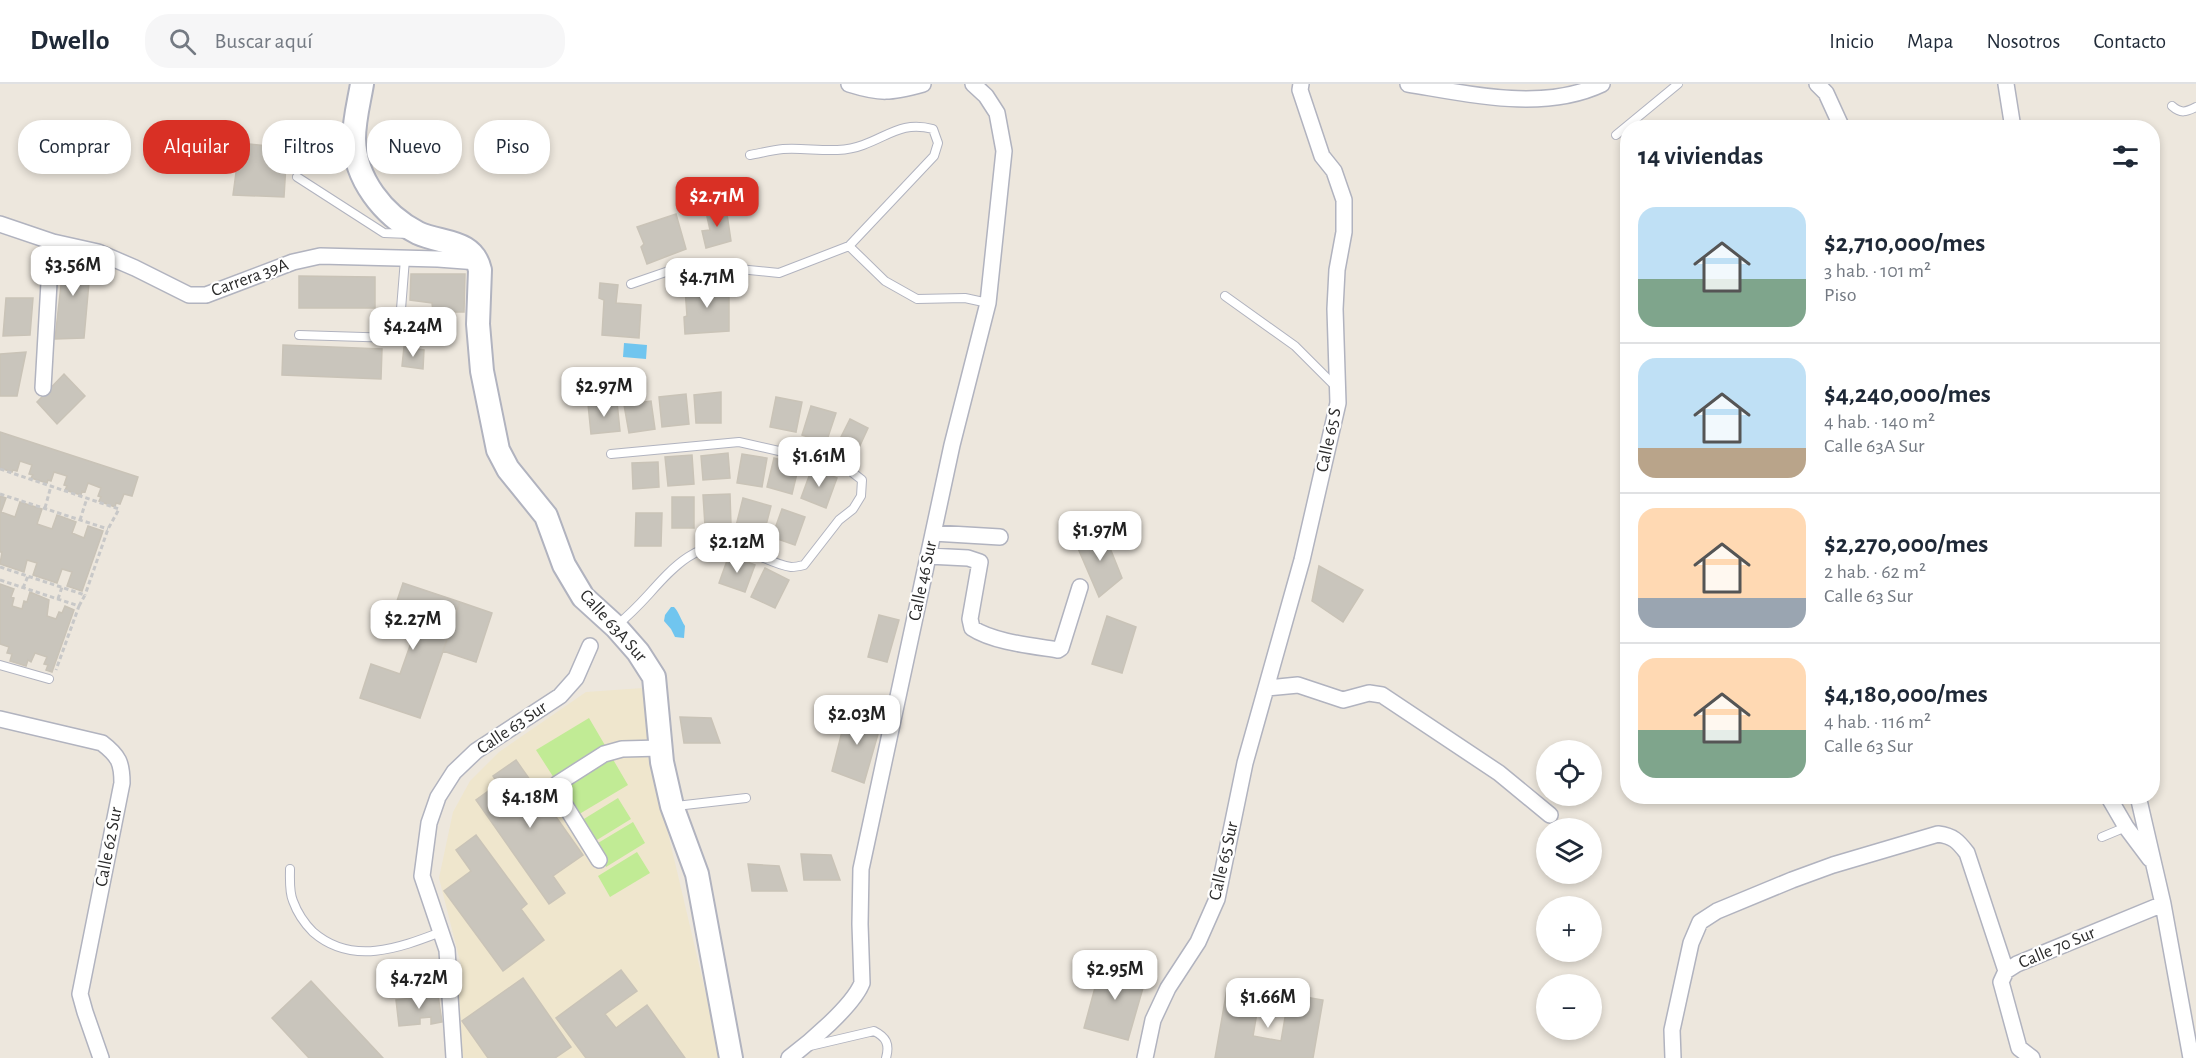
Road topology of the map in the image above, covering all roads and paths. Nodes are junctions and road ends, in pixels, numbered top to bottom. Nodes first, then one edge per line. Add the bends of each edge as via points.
1 (362, 84) edge
2 (849, 84) edge
3 (923, 84) edge
4 (973, 84) edge
5 (1301, 84) edge
6 (1408, 84) edge
7 (1602, 84) edge
8 (1678, 84) edge
9 (1817, 84) edge
10 (2006, 84) edge
11 (2172, 106) dead end
12 (2196, 107) edge
13 (1634, 120) edge
14 (1838, 120) edge
15 (2012, 120) edge
16 (1620, 132) edge
17 (1616, 135) dead end
18 (750, 155) dead end
19 (297, 177) dead end
20 (0, 224) edge
21 (419, 233) junction
22 (53, 242) junction
23 (849, 246) junction
24 (405, 259) junction
25 (479, 272) junction
26 (631, 284) dead end
27 (1225, 296) dead end
28 (988, 303) junction
29 (299, 336) dead end
30 (42, 388) dead end
31 (1338, 389) junction
32 (611, 454) dead end
33 (0, 469) edge
34 (51, 486) junction
35 (0, 494) edge
36 (87, 498) junction
37 (44, 508) junction
38 (80, 520) junction
39 (108, 530) junction
40 (933, 533) junction
41 (1000, 537) dead end
42 (928, 556) junction
43 (0, 567) edge
44 (28, 576) junction
45 (0, 580) edge
46 (1080, 587) dead end
47 (23, 588) junction
48 (62, 588) junction
49 (85, 595) junction
50 (58, 599) junction
51 (79, 606) junction
52 (616, 627) junction
53 (590, 646) dead end
54 (0, 665) edge
55 (51, 678) joint
56 (1267, 688) junction
57 (0, 719) edge
58 (1256, 723) joint
59 (661, 748) junction
60 (746, 798) dead end
61 (2113, 804) edge
62 (2140, 804) edge
63 (672, 806) junction
64 (1550, 815) dead end
65 (2126, 827) junction
66 (2102, 837) dead end
67 (599, 860) dead end
68 (2152, 862) junction
69 (290, 868) dead end
70 (2163, 904) junction
71 (441, 932) junction
72 (2006, 971) junction
73 (802, 1048) junction
74 (101, 1058) edge
75 (454, 1058) edge
76 (730, 1058) edge
77 (789, 1058) edge
78 (886, 1058) edge
79 (1144, 1058) edge
80 (1673, 1058) edge
81 (2032, 1058) edge
82 (2191, 1058) edge

1 - 21 street via 354,139 361,173 376,199 398,221
2 - 3 street via 889,92
4 - 28 street, Calle 46 Sur via 997,112 1004,151
5 - 31 street, Calle 65 S via 1322,156 1334,171 1344,200 1335,309
6 - 7 street via 1465,93 1551,99
8 - 13 lane
9 - 14 street via 1826,93
10 - 15 street
11 - 12 lane via 2187,112
16 - 17 lane
18 - 23 lane via 783,149 833,150 860,146 898,129 918,125 933,129 938,143 934,156
19 - 21 lane via 384,233
20 - 22 street, Carrera 39A
21 - 25 street via 468,248
22 - 24 street, Carrera 39A via 98,252 189,295 206,295 293,262 320,256
22 - 30 street
23 - 26 lane via 779,273 689,264
23 - 28 lane via 885,281 917,299 965,298
24 - 25 street, Carrera 39A via 438,259
24 - 29 lane via 399,334 395,338
25 - 52 street, Calle 63A Sur via 482,371 498,450 508,469 546,516 564,565 583,597
27 - 31 lane via 1295,346
28 - 40 street, Calle 46 Sur
31 - 56 street, Calle 65 S via 1302,560
32 - 52 lane via 739,442 848,470 862,480 861,496 853,508 804,565 790,567 721,544 702,550 664,574
33 - 34 path
34 - 36 path
34 - 37 path
35 - 37 path
36 - 38 path
36 - 39 path via 119,509
37 - 38 path
38 - 39 path
39 - 49 path
40 - 41 street
40 - 42 street, Calle 46 Sur
42 - 46 street via 980,562 970,619 972,628 983,635 1043,648 1061,648
42 - 73 street, Calle 46 Sur via 861,869 862,983 849,1004
43 - 44 path
44 - 47 path
44 - 48 path
45 - 47 path
47 - 50 path
48 - 49 path
48 - 50 path
49 - 51 path
50 - 51 path
51 - 55 path
52 - 59 street, Calle 63A Sur via 654,677
53 - 71 street, Calle 63 Sur via 576,678 561,696 476,751 454,772 438,797 429,823 422,876
54 - 55 lane
56 - 58 street, Calle 65 S
56 - 64 street via 1298,685 1343,700 1369,693 1382,695 1499,773
57 - 74 street, Calle 62 Sur via 102,743 122,766 122,783 80,994
58 - 79 street, Calle 65 Sur via 1217,899 1198,942 1153,1020
59 - 63 street, Calle 63A Sur
59 - 67 street via 622,748 604,754 557,784 555,789
60 - 63 lane
61 - 65 street
62 - 68 street
63 - 76 street, Calle 63A Sur via 697,874
65 - 66 lane
65 - 68 street
68 - 70 street
69 - 71 lane via 292,900 306,926 324,942 353,952 378,951
70 - 72 street, Calle 70 Sur
70 - 82 street
71 - 75 street, Calle 63 Sur via 447,950
72 - 80 street via 1967,853 1958,840 1938,834 1792,880 1700,922 1691,943 1672,1030
72 - 81 street, Calle 70 Sur via 2001,982 2019,1047
73 - 77 street, Calle 46 Sur
73 - 78 lane via 874,1031 888,1043

